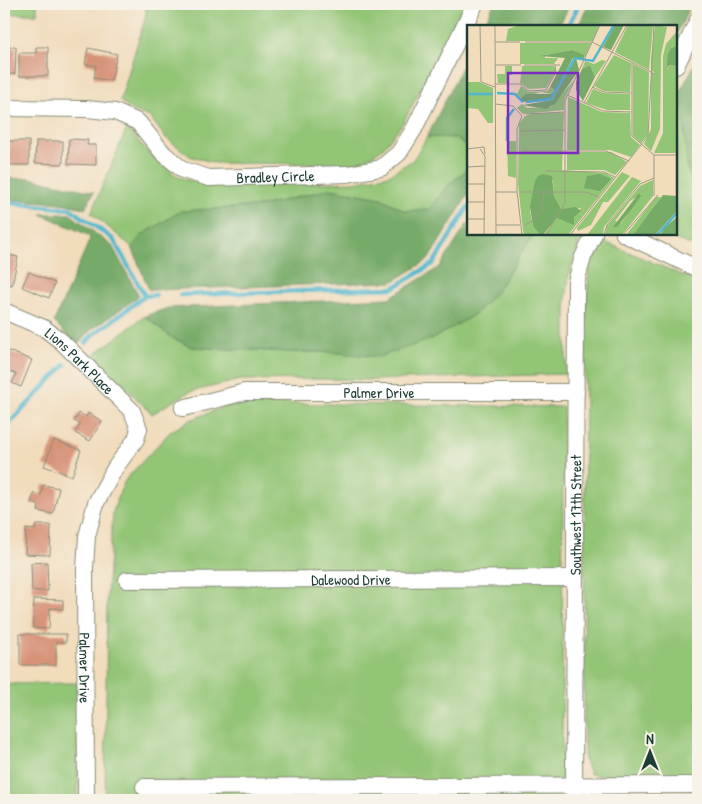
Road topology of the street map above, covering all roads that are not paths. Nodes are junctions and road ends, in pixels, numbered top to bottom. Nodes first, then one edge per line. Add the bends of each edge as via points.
1 (474, 4) edge
2 (698, 20) edge
3 (677, 64) edge
4 (4, 108) edge
5 (594, 235) edge
6 (626, 235) edge
7 (698, 269) edge
8 (4, 312) edge
9 (576, 392) junction
10 (183, 408) dead end
11 (140, 429) joint
12 (574, 578) junction
13 (127, 580) dead end
14 (698, 785) edge
15 (144, 787) dead end
16 (574, 793) edge
17 (86, 800) edge

1 - 4 street, Bradley Circle via 414,128 399,153 381,168 348,174 209,178 183,170 163,153 138,122 115,112
2 - 3 street
5 - 9 street, Southwest 17th Street via 576,282
6 - 7 street
8 - 11 street, Lions Park Place via 44,328 61,341 132,411
9 - 10 street, Palmer Drive via 245,392
9 - 12 street, Southwest 17th Street
11 - 17 street, Palmer Drive via 96,503 87,536
12 - 13 street, Dalewood Drive
12 - 16 street, Southwest 17th Street
14 - 16 street
15 - 16 street

